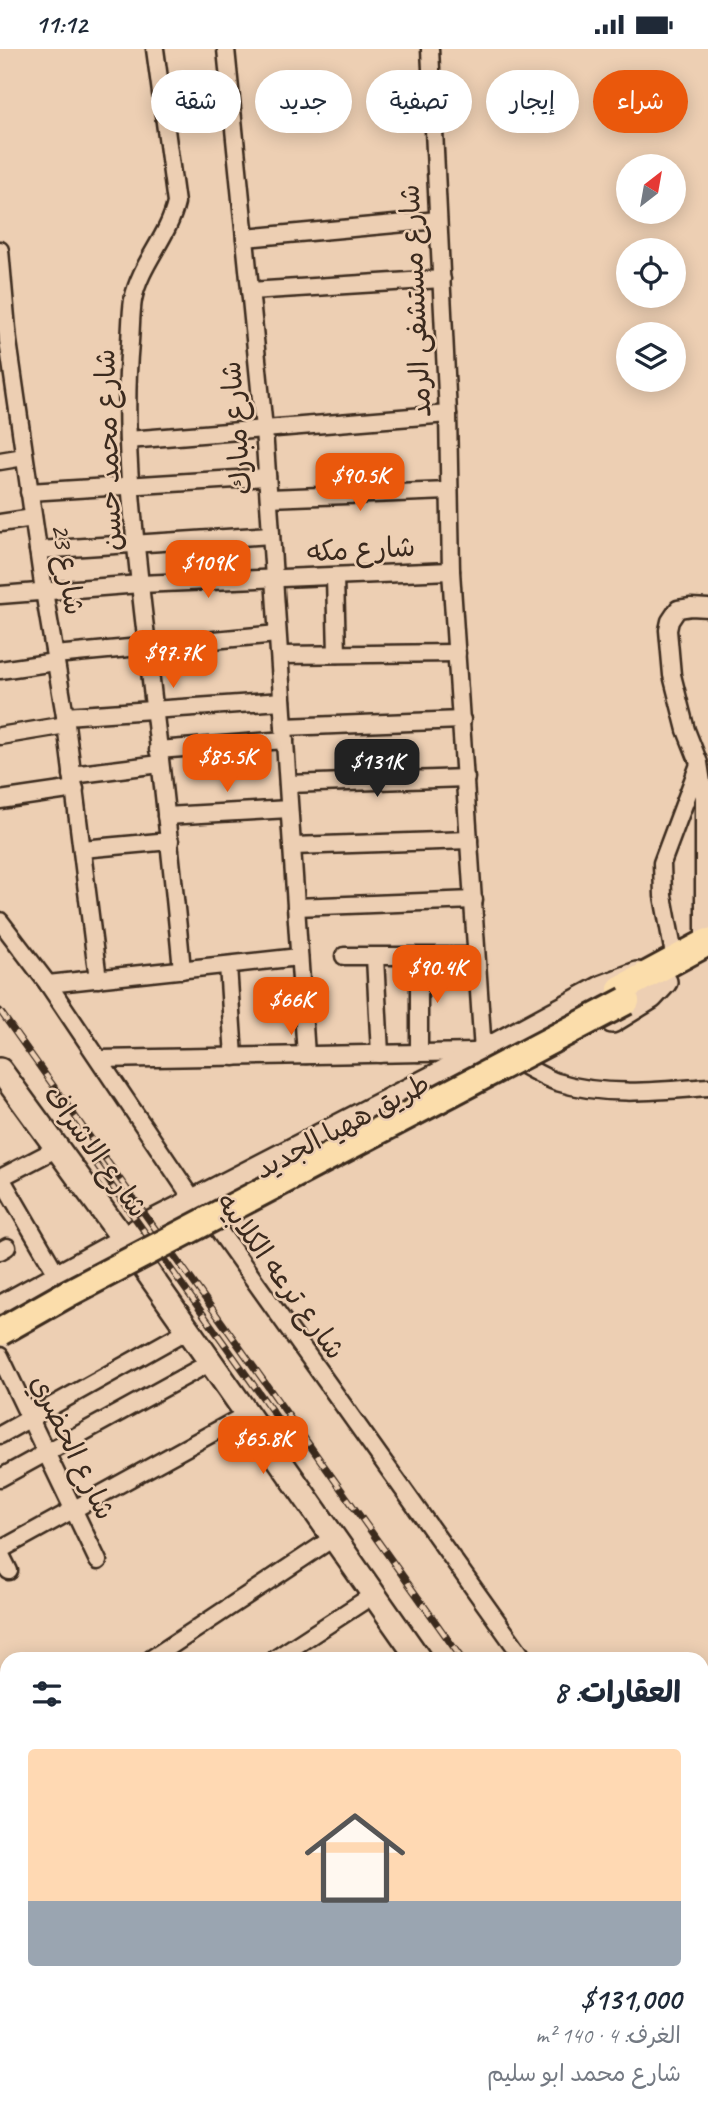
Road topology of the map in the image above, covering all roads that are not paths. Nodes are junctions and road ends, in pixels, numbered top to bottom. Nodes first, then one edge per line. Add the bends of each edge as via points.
1 (155, 49) edge
2 (226, 49) edge
3 (430, 49) edge
4 (438, 220) junction
5 (245, 239) junction
6 (0, 250) edge
7 (442, 279) junction
8 (250, 291) junction
9 (448, 414) junction
10 (264, 429) junction
11 (128, 440) junction
12 (24, 457) junction
13 (0, 461) edge
14 (267, 477) junction
15 (131, 485) junction
16 (449, 491) junction
17 (29, 492) junction
18 (269, 498) junction
19 (33, 518) junction
20 (0, 523) edge
21 (271, 535) junction
22 (135, 544) junction
23 (38, 550) junction
24 (451, 571) junction
25 (335, 576) junction
26 (274, 580) junction
27 (140, 585) junction
28 (44, 591) junction
29 (0, 595) edge
30 (708, 608) edge
31 (277, 634) junction
32 (147, 647) junction
33 (457, 653) junction
34 (337, 654) junction
35 (280, 655) junction
36 (55, 659) junction
37 (0, 670) edge
38 (282, 701) junction
39 (154, 710) junction
40 (462, 720) junction
41 (66, 721) junction
42 (284, 734) junction
43 (0, 736) edge
44 (159, 757) junction
45 (699, 763) junction
46 (466, 778) junction
47 (74, 782) junction
48 (288, 784) junction
49 (0, 800) edge
50 (289, 809) junction
51 (166, 816) junction
52 (469, 840) junction
53 (170, 841) junction
54 (293, 846) junction
55 (82, 849) junction
56 (474, 900) junction
57 (296, 907) junction
58 (0, 922) edge
59 (707, 949) edge
60 (344, 956) dead end
61 (299, 957) junction
62 (375, 957) junction
63 (419, 957) junction
64 (476, 957) junction
65 (228, 965) junction
66 (182, 970) junction
67 (665, 971) junction
68 (98, 979) junction
69 (48, 984) junction
70 (624, 995) junction
71 (484, 1052) junction
72 (419, 1053) junction
73 (380, 1054) junction
74 (306, 1055) junction
75 (234, 1057) junction
76 (100, 1059) junction
77 (527, 1067) junction
78 (0, 1070) edge
79 (708, 1087) edge
80 (56, 1149) junction
81 (0, 1178) edge
82 (194, 1201) junction
83 (217, 1228) junction
84 (124, 1240) junction
85 (144, 1267) junction
86 (58, 1276) junction
87 (0, 1308) edge
88 (0, 1318) edge
89 (188, 1330) junction
90 (0, 1332) edge
91 (0, 1345) edge
92 (0, 1356) edge
93 (211, 1362) junction
94 (247, 1414) junction
95 (30, 1418) junction
96 (0, 1435) edge
97 (46, 1453) junction
98 (0, 1478) edge
99 (74, 1510) junction
100 (333, 1538) junction
101 (0, 1551) edge
102 (98, 1561) dead end
103 (9, 1571) dead end
104 (373, 1595) junction
105 (162, 1652) edge
106 (287, 1652) edge
107 (409, 1652) edge
108 (519, 1652) edge

1 - 11 street, شارع محمد حسن via 176,203 133,300 126,379
2 - 5 street, شارع مبارك
3 - 4 street, شارع مستشفى الرمد
4 - 5 street
4 - 7 street, شارع مستشفى الرمد
5 - 8 street, شارع مبارك
6 - 12 street, شارع 23
7 - 8 street
7 - 9 street, شارع مستشفى الرمد
8 - 10 street, شارع مبارك
9 - 10 street
9 - 16 street, شارع مستشفى الرمد
10 - 11 street
10 - 14 street, شارع مبارك
11 - 15 street, شارع محمد حسن
12 - 13 street
12 - 17 street, شارع 23
14 - 15 street
14 - 18 street, شارع مبارك
15 - 17 street
15 - 22 street, شارع محمد حسن
16 - 18 street
16 - 24 street, شارع مستشفى الرمد
17 - 19 street, شارع 23
18 - 21 street, شارع مبارك
19 - 20 street
19 - 23 street, شارع 23
21 - 22 street
21 - 26 street, شارع مبارك
22 - 23 street
22 - 27 street, شارع محمد حسن
23 - 28 street, شارع 23
24 - 25 street, شارع مكه
24 - 33 street, شارع مستشفى الرمد
25 - 26 street, شارع مكه
25 - 34 street
26 - 27 street, شارع مكه
26 - 31 street, شارع مبارك
27 - 28 street, شارع مكه
27 - 32 street, شارع محمد حسن
28 - 29 street, شارع مكه
28 - 36 street, شارع 23
30 - 45 street via 678,610 668,630 679,706
31 - 32 street
31 - 35 street, شارع مبارك
32 - 36 street
32 - 39 street, شارع محمد حسن
33 - 34 street
33 - 40 street, شارع مستشفى الرمد
34 - 35 street
35 - 38 street, شارع مبارك
36 - 37 street
36 - 41 street, شارع 23
38 - 39 street
38 - 42 street, شارع مبارك
39 - 41 street
39 - 44 street, شارع محمد حسن
40 - 42 street
40 - 46 street, شارع مستشفى الرمد
41 - 43 street
41 - 47 street, شارع 23
42 - 44 street
42 - 48 street, شارع مبارك
44 - 47 street
44 - 51 street, شارع محمد حسن
45 - 59 street via 704,796
45 - 67 street via 663,863
46 - 48 street
46 - 52 street, شارع مستشفى الرمد
47 - 49 street
47 - 55 street, شارع 23
48 - 50 street, شارع مبارك
50 - 51 street
50 - 54 street, شارع مبارك
51 - 53 street, شارع محمد حسن
52 - 54 street
52 - 56 street, شارع مستشفى الرمد
53 - 55 street
53 - 66 street, شارع محمد حسن
54 - 57 street, شارع مبارك
55 - 68 street, شارع 23
56 - 57 street
56 - 64 street, شارع مستشفى الرمد
57 - 61 street, شارع مبارك
58 - 69 street, شارع ترعه الكلابيه
59 - 67 main road, طريق ههيا الجديد
60 - 62 street
61 - 65 street
61 - 74 street, شارع مبارك
62 - 63 street
62 - 73 street
63 - 64 street
63 - 72 street
64 - 71 street, شارع مستشفى الرمد
65 - 66 street
65 - 75 street
66 - 68 street
67 - 70 main road
67 - 71 street, طريق ههيا الجديد via 636,974 603,987
67 - 77 street, طريق ههيا الجديد via 651,997
68 - 69 street
69 - 76 street, شارع ترعه الكلابيه
70 - 88 main road
70 - 90 main road, bridge
71 - 72 street
71 - 77 street
71 - 82 street, طريق ههيا الجديد
72 - 73 street
73 - 74 street
74 - 75 street
75 - 76 street
76 - 82 street, شارع ترعه الكلابيه
77 - 79 street via 575,1086 645,1092
77 - 83 street, طريق ههيا الجديد
78 - 80 street, شارع الاشراف
80 - 81 street
80 - 84 street, شارع الاشراف
81 - 86 street
82 - 83 street, شارع ترعه الكلابيه
82 - 84 street, طريق ههيا الجديد
83 - 85 street, طريق ههيا الجديد
83 - 108 street, شارع ترعه الكلابيه
84 - 85 street, شارع الاشراف
84 - 86 street, طريق ههيا الجديد
85 - 89 street, شارع الاشراف
85 - 91 street, طريق ههيا الجديد
86 - 87 street, طريق ههيا الجديد
89 - 93 street, شارع الاشراف
89 - 95 street
92 - 95 street, شارع الحضري
93 - 94 street, شارع الاشراف
93 - 97 street
94 - 99 street
94 - 100 street, شارع الاشراف
95 - 96 street
95 - 97 street, شارع الحضري
97 - 98 street
97 - 99 street, شارع الحضري
99 - 101 street
99 - 102 street, شارع الحضري
100 - 104 street, شارع الاشراف
100 - 105 street
101 - 103 street
104 - 106 street
104 - 107 street, شارع الاشراف

